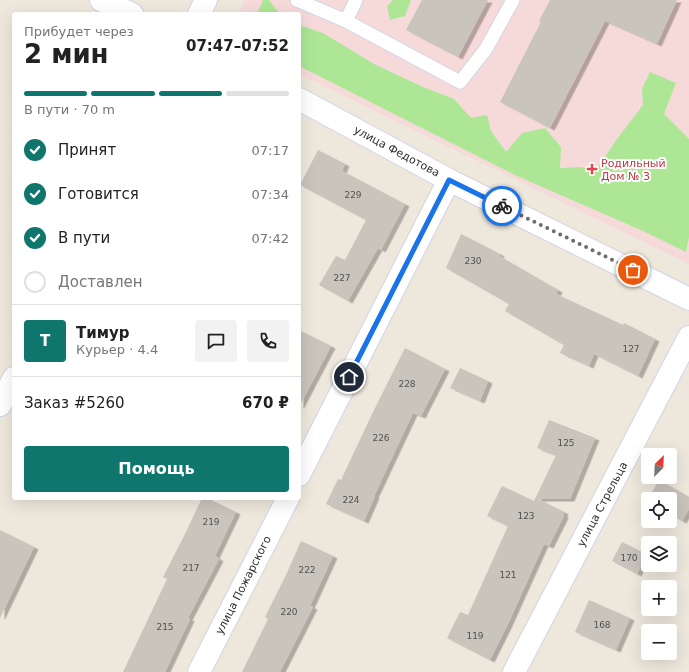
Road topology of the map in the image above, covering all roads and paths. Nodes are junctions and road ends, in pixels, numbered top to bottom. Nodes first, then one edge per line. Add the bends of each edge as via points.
1 (101, 0) edge
2 (206, 0) edge
3 (297, 0) edge
4 (356, 0) edge
5 (513, 0) edge
6 (128, 12) edge
7 (200, 12) edge
8 (346, 21) junction
9 (301, 100) edge
10 (449, 180) junction
11 (689, 299) edge
12 (689, 337) edge
13 (12, 382) edge
14 (0, 405) edge
15 (301, 471) edge
16 (287, 500) edge
17 (199, 672) edge
18 (514, 672) edge

1 - 6 street
2 - 7 street
3 - 8 lane
4 - 8 lane
5 - 8 lane via 486,49 460,82
9 - 10 street, улица Федотова
10 - 11 street, улица Федотова
10 - 15 street
12 - 18 street, улица Стрельца
13 - 14 street
16 - 17 street, улица Пожарского

